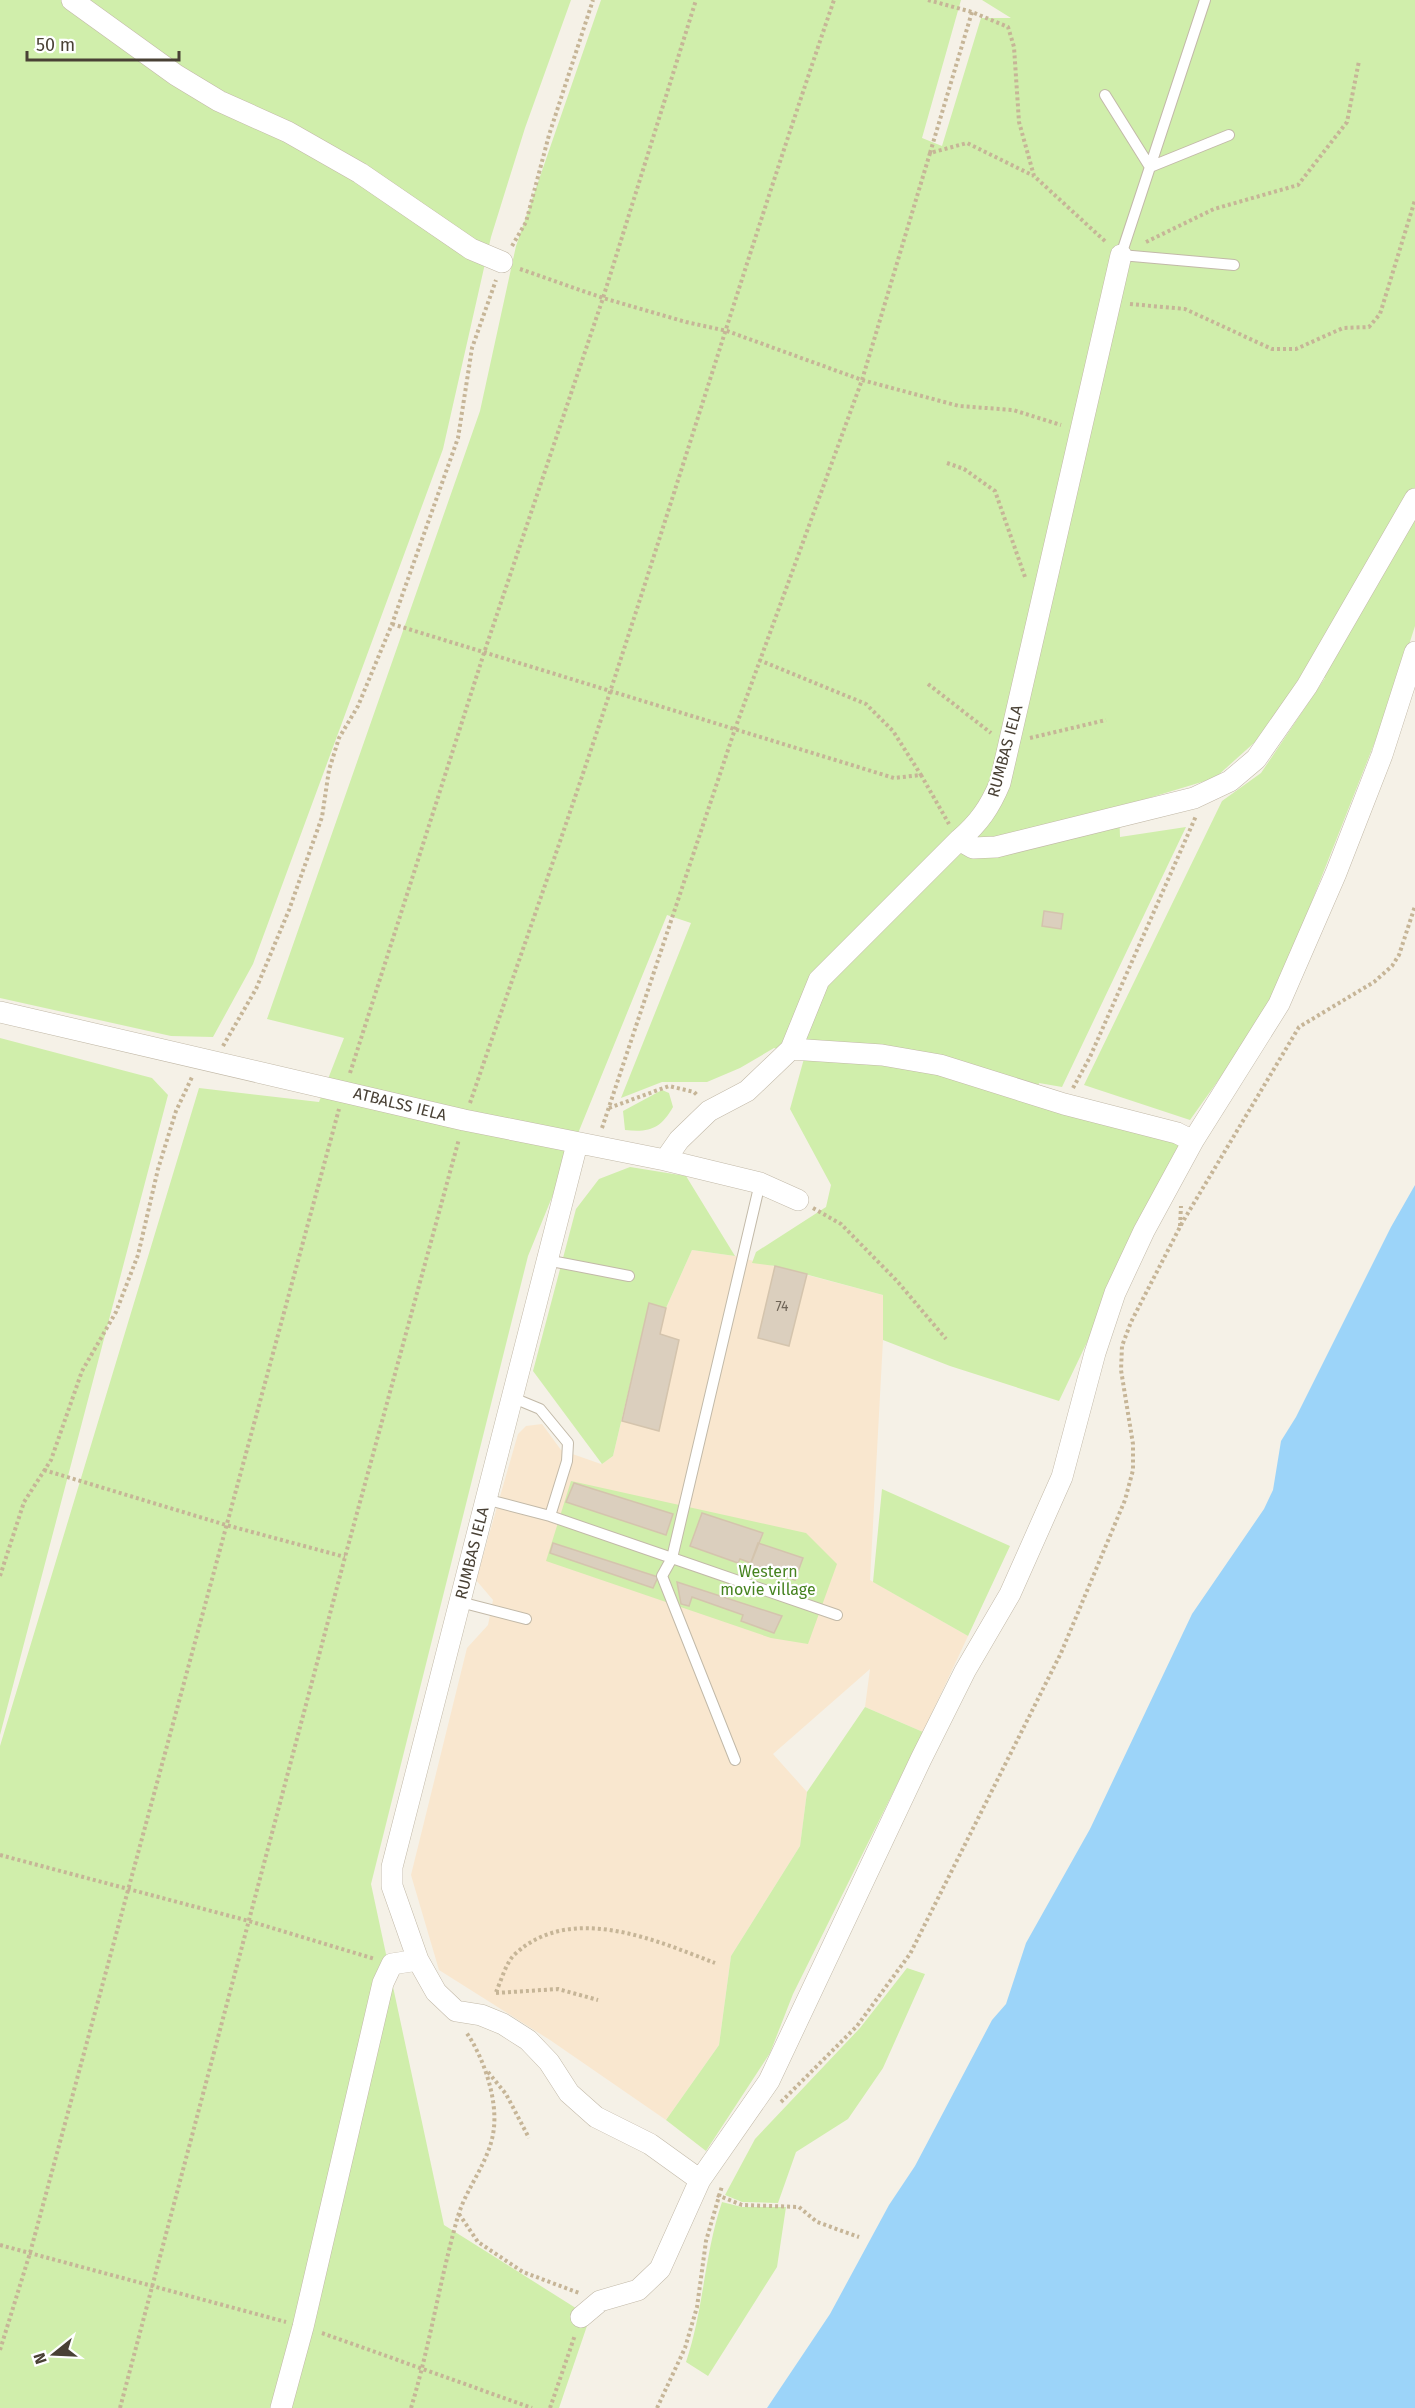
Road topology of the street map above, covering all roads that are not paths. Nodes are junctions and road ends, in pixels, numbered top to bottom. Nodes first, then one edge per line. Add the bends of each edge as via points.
1 (72, 0) edge
2 (1205, 0) edge
3 (1105, 95) dead end
4 (1229, 135) dead end
5 (1150, 166) junction
6 (1121, 255) junction
7 (502, 262) road end
8 (1234, 265) dead end
9 (1415, 499) edge
10 (1415, 652) edge
11 (959, 840) junction
12 (0, 1012) edge
13 (791, 1048) junction
14 (1193, 1141) junction
15 (586, 1146) junction
16 (665, 1160) junction
17 (760, 1184) junction
18 (798, 1200) road end
19 (546, 1260) junction
20 (629, 1276) dead end
21 (511, 1397) junction
22 (485, 1499) junction
23 (550, 1516) junction
24 (672, 1558) junction
25 (460, 1602) junction
26 (837, 1615) dead end
27 (526, 1619) dead end
28 (735, 1760) dead end
29 (418, 1960) junction
30 (700, 2180) junction
31 (581, 2317) road end
32 (280, 2408) edge

1 - 7 street via 219,101 340,161 471,249
2 - 5 lane
3 - 5 lane
4 - 5 lane
5 - 6 lane
6 - 8 lane
6 - 11 street, RUMBAS IELA via 1000,783 978,825
9 - 11 street via 1307,686 1256,759 1230,781 1194,798 996,847 974,848
10 - 14 street via 1374,777 1279,1004
11 - 13 street, RUMBAS IELA via 819,980
12 - 15 street, ATBALSS IELA
13 - 14 street via 882,1055 940,1065 1064,1104 1177,1133
13 - 16 street, RUMBAS IELA via 747,1091 709,1111
14 - 30 street via 1115,1293 1062,1477 1011,1594 965,1671 926,1749 769,2081
15 - 16 street, ATBALSS IELA
15 - 19 street, RUMBAS IELA
16 - 17 street, ATBALSS IELA
17 - 18 street, ATBALSS IELA
17 - 24 lane
19 - 20 lane
19 - 21 street, RUMBAS IELA
21 - 22 street, RUMBAS IELA
21 - 23 lane via 540,1409 568,1443 567,1461
22 - 23 lane
22 - 25 street, RUMBAS IELA
23 - 24 lane
24 - 26 lane
24 - 28 lane via 662,1576
25 - 27 lane
25 - 29 street, RUMBAS IELA via 392,1867 392,1886
29 - 30 street, RUMBAS IELA via 436,1992 456,2011 482,2015 528,2040 549,2062 569,2094 596,2117 650,2144
29 - 32 street via 392,1964 383,1983 303,2327
30 - 31 street via 660,2269 638,2290 600,2301

